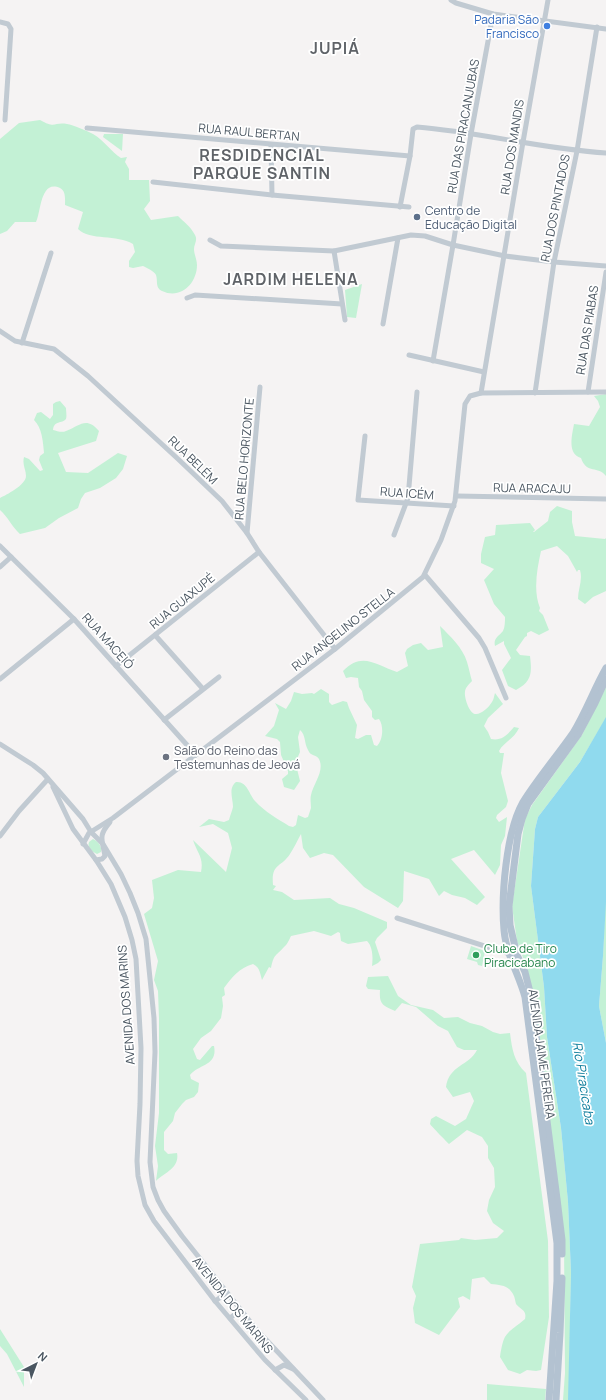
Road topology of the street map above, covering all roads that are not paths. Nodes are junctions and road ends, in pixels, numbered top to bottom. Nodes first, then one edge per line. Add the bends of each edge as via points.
1 (548, 0) edge
2 (454, 1) edge
3 (493, 14) junction
4 (544, 21) junction
5 (0, 22) edge
6 (597, 28) junction
7 (606, 29) edge
8 (5, 120) dead end
9 (87, 128) dead end
10 (471, 134) junction
11 (523, 142) junction
12 (271, 144) junction
13 (576, 151) junction
14 (606, 153) edge
15 (410, 156) junction
16 (153, 182) dead end
17 (272, 195) junction
18 (400, 207) junction
19 (409, 208) dead end
20 (398, 238) junction
21 (210, 240) dead end
22 (453, 245) junction
23 (334, 251) junction
24 (51, 253) dead end
25 (504, 256) junction
26 (554, 262) junction
27 (606, 266) edge
28 (606, 272) edge
29 (187, 298) dead end
30 (342, 304) junction
31 (345, 320) dead end
32 (383, 324) dead end
33 (0, 331) edge
34 (22, 343) junction
35 (409, 355) dead end
36 (433, 361) junction
37 (484, 372) junction
38 (260, 387) dead end
39 (417, 392) dead end
40 (588, 392) junction
41 (606, 392) edge
42 (481, 393) junction
43 (535, 393) junction
44 (365, 436) dead end
45 (457, 496) junction
46 (606, 499) edge
47 (406, 503) junction
48 (454, 506) junction
49 (247, 533) junction
50 (394, 535) dead end
51 (0, 546) edge
52 (259, 552) junction
53 (11, 557) junction
54 (0, 567) edge
55 (424, 574) junction
56 (74, 619) junction
57 (155, 636) junction
58 (335, 649) junction
59 (116, 666) junction
60 (606, 668) edge
61 (219, 677) dead end
62 (0, 679) edge
63 (606, 679) edge
64 (203, 689) junction
65 (506, 698) dead end
66 (164, 720) junction
67 (0, 744) edge
68 (196, 755) junction
69 (48, 779) junction
70 (113, 818) junction
71 (91, 832) junction
72 (0, 836) edge
73 (83, 844) junction
74 (103, 844) junction
75 (96, 860) junction
76 (397, 918) dead end
77 (513, 954) junction
78 (227, 1293) junction
79 (215, 1301) junction
80 (241, 1310) junction
81 (230, 1318) junction
82 (275, 1370) junction
83 (299, 1373) junction
84 (306, 1400) edge
85 (324, 1400) edge
86 (549, 1400) edge
87 (556, 1400) edge

1 - 4 street, RUA DOS MANDIS
2 - 3 street
3 - 4 street
3 - 10 street, RUA DAS PIRACANJUBAS
4 - 6 street
4 - 11 street, RUA DOS MANDIS
5 - 8 street via 8,24 12,29
6 - 7 street
6 - 13 street, RUA DOS PINTADOS
9 - 12 street, RUA RAUL BERTAN
10 - 11 street
10 - 15 street via 417,127 413,129
10 - 22 street, RUA DAS PIRACANJUBAS
11 - 13 street
11 - 25 street, RUA DOS MANDIS
12 - 15 street, RUA RAUL BERTAN
12 - 17 street
13 - 14 street
13 - 26 street, RUA DOS PINTADOS
15 - 18 street
16 - 17 street
17 - 18 street
18 - 19 street
20 - 22 street via 410,235 425,236
20 - 23 street
20 - 32 street
21 - 23 street via 221,246
22 - 25 street
22 - 36 street, RUA DAS PIRACANJUBAS
23 - 30 street
24 - 34 street
25 - 26 street
25 - 37 street, RUA DOS MANDIS
26 - 27 street
26 - 43 street, RUA DOS PINTADOS
28 - 40 street, RUA DAS PIABAS
29 - 30 street via 195,295
30 - 31 street
33 - 34 street, RUA BELÉM via 15,342
34 - 49 street, RUA BELÉM via 54,349 88,376 222,501
35 - 36 street
36 - 37 street
37 - 42 street, RUA DOS MANDIS
38 - 49 street, RUA BELO HORIZONTE
39 - 47 street
40 - 41 street
40 - 43 street
42 - 43 street
42 - 45 street, RUA ANGELINO STELLA via 470,396 465,404
44 - 47 street, RUA ICÉM via 358,500
45 - 46 street, RUA ARACAJU
45 - 48 street, RUA ANGELINO STELLA
47 - 48 street, RUA ICÉM
47 - 50 street
48 - 55 street, RUA ANGELINO STELLA
49 - 52 street, RUA BELÉM
51 - 53 street, RUA MACEIÓ
52 - 57 street, RUA GUAXUPÉ
52 - 58 street, RUA BELÉM
53 - 54 street
53 - 56 street, RUA MACEIÓ
55 - 58 street, RUA ANGELINO STELLA via 419,581
55 - 65 street via 479,638
56 - 59 street, RUA MACEIÓ
56 - 62 street
57 - 59 street, RUA GUAXUPÉ
57 - 64 street
58 - 68 street, RUA ANGELINO STELLA
59 - 66 street, RUA MACEIÓ
60 - 77 main road, AVENIDA JAIME PEREIRA via 573,732 523,802 516,817 510,842 503,899 504,932
61 - 64 street
63 - 77 main road, AVENIDA JAIME PEREIRA via 578,735 528,804 522,819 516,845 509,906
64 - 66 street
66 - 68 street, RUA MACEIÓ
67 - 69 street via 33,765
68 - 70 street, RUA ANGELINO STELLA
69 - 71 street, AVENIDA DOS MARINS
69 - 72 street
69 - 73 street, AVENIDA DOS MARINS
70 - 71 street
70 - 74 street via 101,836
71 - 73 street
71 - 74 street, AVENIDA DOS MARINS
73 - 75 street, AVENIDA DOS MARINS
74 - 75 street via 105,856
74 - 78 street, AVENIDA DOS MARINS via 130,893 146,939 155,1052 150,1162 153,1187 164,1211
75 - 79 street, AVENIDA DOS MARINS via 120,903 136,959 141,1048 137,1161 140,1187 154,1221
76 - 77 street
77 - 86 main road, AVENIDA JAIME PEREIRA via 524,997 557,1243
77 - 87 main road, AVENIDA JAIME PEREIRA via 525,972 531,996 562,1240
78 - 79 street
78 - 80 street, AVENIDA DOS MARINS
79 - 81 street, AVENIDA DOS MARINS
80 - 81 street
80 - 83 street, AVENIDA DOS MARINS via 271,1346
81 - 82 street, AVENIDA DOS MARINS
82 - 83 street via 284,1365
82 - 84 street, AVENIDA DOS MARINS
83 - 85 street, AVENIDA DOS MARINS

